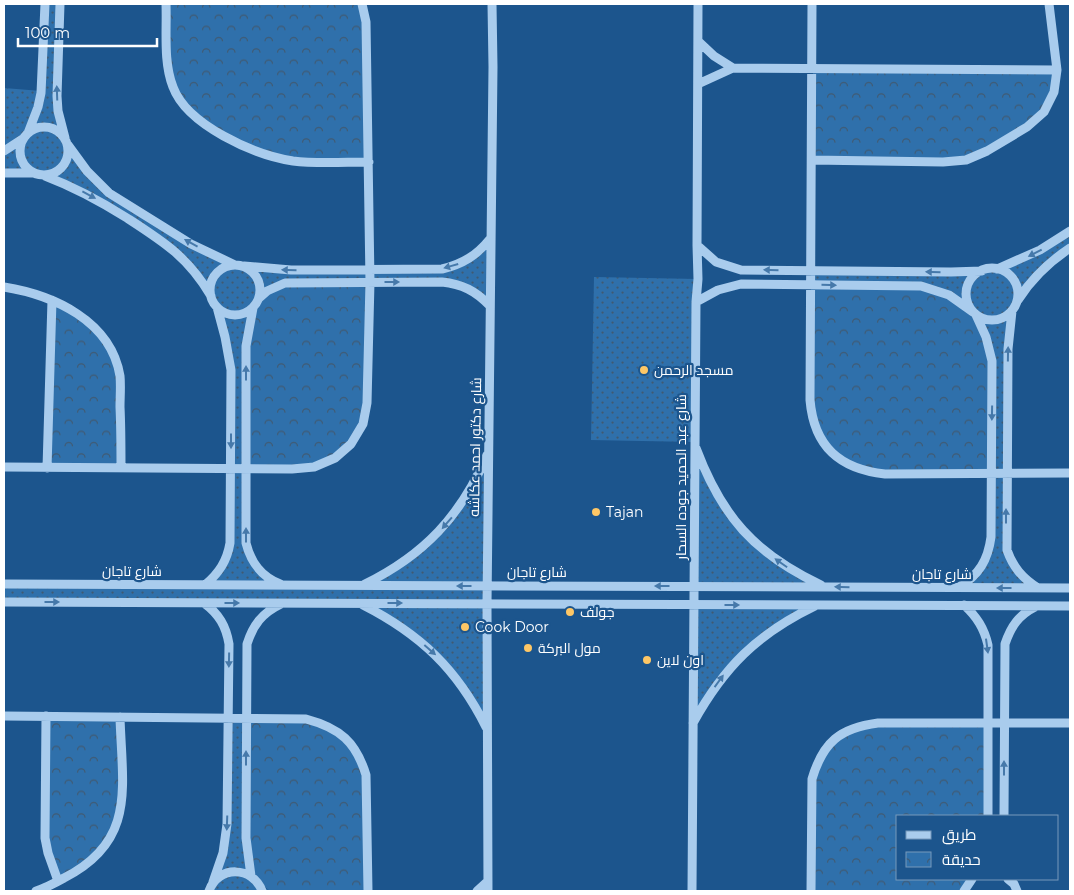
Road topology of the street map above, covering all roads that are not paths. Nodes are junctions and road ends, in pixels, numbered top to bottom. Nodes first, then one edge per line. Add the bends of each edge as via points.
1 (45, 4) edge
2 (60, 4) edge
3 (166, 4) edge
4 (362, 4) edge
5 (492, 4) edge
6 (698, 4) edge
7 (812, 4) edge
8 (1049, 4) edge
9 (698, 42) junction
10 (733, 68) junction
11 (812, 69) junction
12 (1057, 70) junction
13 (698, 84) junction
14 (26, 135) junction
15 (67, 143) junction
16 (4, 152) edge
17 (812, 160) junction
18 (369, 162) junction
19 (4, 173) edge
20 (34, 173) junction
21 (45, 176) junction
22 (1070, 231) edge
23 (490, 239) junction
24 (697, 245) junction
25 (1070, 248) edge
26 (239, 266) junction
27 (370, 269) junction
28 (997, 269) junction
29 (811, 271) junction
30 (982, 271) junction
31 (370, 282) junction
32 (811, 284) junction
33 (4, 287) edge
34 (211, 296) junction
35 (260, 298) junction
36 (52, 300) junction
37 (696, 302) junction
38 (1017, 302) junction
39 (490, 306) junction
40 (217, 307) junction
41 (253, 308) junction
42 (1012, 311) junction
43 (974, 313) junction
44 (694, 442) junction
45 (489, 451) junction
46 (4, 467) edge
47 (47, 468) junction
48 (121, 468) junction
49 (231, 468) junction
50 (246, 468) junction
51 (991, 473) junction
52 (1007, 473) junction
53 (1070, 473) edge
54 (4, 584) edge
55 (205, 585) junction
56 (282, 585) junction
57 (334, 585) junction
58 (362, 585) junction
59 (487, 586) junction
60 (694, 586) junction
61 (824, 586) junction
62 (895, 587) junction
63 (958, 588) junction
64 (1038, 588) junction
65 (1070, 588) edge
66 (4, 602) edge
67 (204, 603) junction
68 (282, 603) junction
69 (335, 603) junction
70 (361, 603) junction
71 (486, 604) junction
72 (694, 604) junction
73 (817, 605) junction
74 (895, 605) junction
75 (964, 605) junction
76 (1037, 606) junction
77 (1070, 606) edge
78 (4, 716) edge
79 (46, 716) junction
80 (120, 717) junction
81 (228, 718) junction
82 (246, 718) junction
83 (693, 723) junction
84 (988, 723) junction
85 (1004, 723) junction
86 (1070, 723) edge
87 (487, 730) junction
88 (988, 815) edge
89 (1004, 815) edge
90 (253, 877) junction
91 (971, 880) edge
92 (58, 881) junction
93 (488, 881) junction
94 (210, 888) edge
95 (36, 891) edge
96 (262, 891) edge
97 (270, 891) edge
98 (368, 891) edge
99 (477, 891) edge
100 (488, 891) edge
101 (693, 891) edge
102 (811, 891) edge
103 (964, 891) edge

1 - 14 street via 41,93
15 -> 2 street via 57,96
3 - 18 street via 168,68 173,88 183,106 197,118 228,138 293,161
4 - 18 street via 366,22
5 - 23 street, شارع دكتور احمد عكاشه
6 - 9 street, شارع عبد الحميد جوده السحار
7 - 11 street
8 - 12 street
9 - 10 street
9 - 13 street, شارع عبد الحميد جوده السحار
10 - 11 street
10 - 13 street
11 - 12 street
11 - 17 street
12 - 17 street via 1054,92 1044,112 1007,140 966,160
13 - 24 street, شارع عبد الحميد جوده السحار
14 - 15 street via 44,127 61,134
14 - 16 street
14 - 20 street via 20,154 27,169
15 - 21 street via 69,154 66,162 61,169
26 -> 15 street via 191,244 109,193 86,171
17 - 29 street
18 - 27 street
19 - 20 street
20 - 21 street
21 -> 34 street via 89,195 168,244 192,269
22 -> 28 street via 1040,250
23 -> 27 street via 474,255 454,266 442,269
23 - 39 street, شارع دكتور احمد عكاشه
29 -> 24 street via 735,268 716,262
24 - 37 street, شارع عبد الحميد جوده السحار
25 - 38 street via 1036,275
27 -> 26 street via 291,270
26 - 34 street via 221,270 215,275
26 - 35 street via 250,269 258,279
27 - 31 street
28 - 30 street
28 - 38 street via 1014,281 1018,291
30 -> 29 street
29 - 32 street
30 - 43 street via 975,275 967,289 968,305
31 - 35 street via 284,284 267,291
31 -> 39 street via 453,283 474,291
31 - 50 street via 367,403 363,424 351,444 335,458 314,467
32 - 37 street via 741,284 718,290
32 -> 43 street via 921,286 949,295
32 - 51 street via 810,400 817,432 826,446 838,458 867,472
33 - 36 street
34 - 40 street
35 - 41 street
36 - 47 street
36 - 48 street via 89,322 103,336 114,355 120,377
37 - 44 street, شارع عبد الحميد جوده السحار
38 - 42 street
39 - 45 street, شارع دكتور احمد عكاشه
40 - 41 street via 230,315 246,313
40 -> 49 street via 231,370
50 -> 41 street via 246,346
42 - 43 street via 995,320
52 -> 42 street via 1008,349
43 -> 51 street via 986,337 992,361
44 - 60 street, شارع عبد الحميد جوده السحار
61 -> 44 street via 794,572 766,553 742,530 718,496
45 -> 58 street via 465,500 442,529 409,558
45 - 59 street, شارع دكتور احمد عكاشه
46 - 47 street
47 - 48 street
48 - 49 street
49 - 50 street
49 - 55 street via 228,553 219,571
56 -> 50 street via 262,574 249,554 246,543
51 - 52 street
51 - 63 street via 989,550 978,572
52 - 53 street
64 -> 52 street via 1018,572 1007,550
54 - 55 street, شارع تاجان
55 - 56 street, شارع تاجان
56 - 57 street, شارع تاجان
57 - 58 street, شارع تاجان
57 - 69 street
59 -> 58 street, شارع تاجان
60 -> 59 street, شارع تاجان
59 - 71 street, شارع دكتور احمد عكاشه
60 - 61 street, شارع تاجان
60 - 72 street, شارع عبد الحميد جوده السحار
62 -> 61 street, شارع تاجان
62 - 63 street, شارع تاجان
62 - 74 street
64 -> 63 street, شارع تاجان
64 - 65 street, شارع تاجان
66 -> 67 street
67 -> 68 street
67 -> 81 street via 222,620 227,632
68 - 69 street
68 - 82 street via 259,619 251,631 247,644
69 - 70 street
70 -> 71 street
70 -> 87 street via 414,635 436,655 474,703
71 - 72 street
71 - 87 street, شارع دكتور احمد عكاشه
72 -> 73 street
72 - 83 street, شارع عبد الحميد جوده السحار
73 - 74 street
83 -> 73 street via 724,674 744,652 783,623
74 - 75 street
75 - 76 street
75 -> 84 street via 980,623 988,645
76 - 77 street
76 - 85 street via 1016,621 1005,644
78 - 79 street
79 - 80 street
79 - 92 street via 45,838
80 - 81 street
80 - 92 street via 122,798 114,831 94,859
81 - 82 street
81 -> 94 street via 226,839
90 -> 82 street via 246,838
82 - 98 street via 306,719 324,723 351,744 361,759 366,776
83 - 101 street, شارع عبد الحميد جوده السحار
84 - 85 street
84 - 88 street
84 - 102 street via 878,723 842,733 827,746 812,779
85 - 86 street
89 -> 85 street
87 - 93 street, شارع دكتور احمد عكاشه
90 - 94 street via 231,871 221,875
90 - 96 street
90 - 97 street
91 - 103 street
92 - 95 street
93 - 99 street
93 - 100 street, شارع دكتور احمد عكاشه

